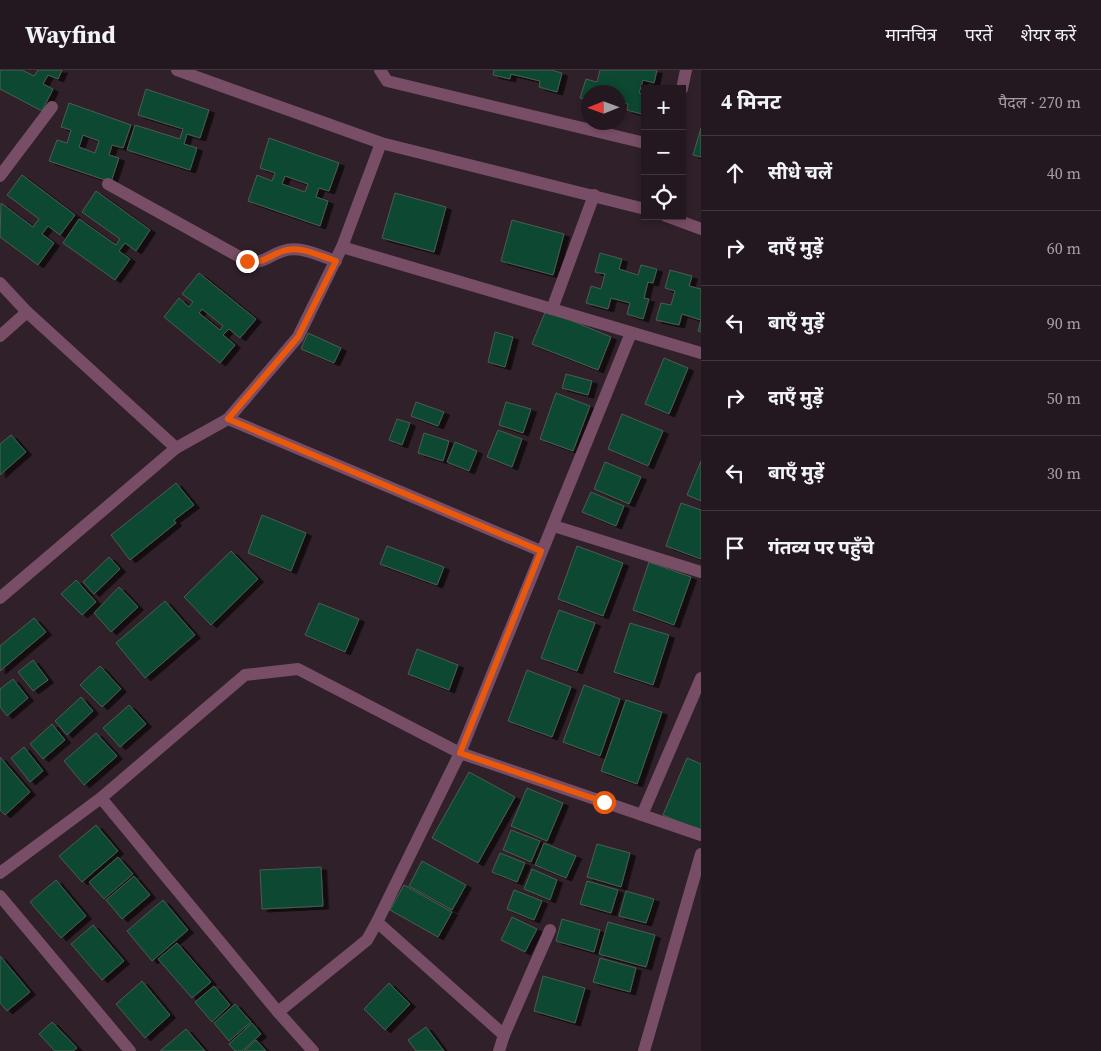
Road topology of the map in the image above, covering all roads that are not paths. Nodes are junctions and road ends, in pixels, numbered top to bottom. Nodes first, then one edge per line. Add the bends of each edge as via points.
1 (177, 70) edge
2 (380, 70) edge
3 (686, 70) edge
4 (683, 85) edge
5 (52, 107) dead end
6 (641, 142) edge
7 (381, 143) junction
8 (0, 176) edge
9 (108, 184) dead end
10 (594, 195) junction
11 (641, 208) edge
12 (677, 220) edge
13 (701, 229) edge
14 (342, 247) junction
15 (336, 261) junction
16 (0, 284) edge
17 (552, 309) junction
18 (27, 312) junction
19 (631, 333) junction
20 (0, 336) edge
21 (701, 353) edge
22 (228, 419) junction
23 (176, 448) junction
24 (554, 526) junction
25 (541, 551) junction
26 (701, 572) edge
27 (0, 598) edge
28 (701, 678) edge
29 (460, 753) junction
30 (101, 798) junction
31 (642, 815) junction
32 (701, 835) edge
33 (701, 854) edge
34 (0, 873) edge
35 (0, 896) edge
36 (378, 922) junction
37 (550, 930) dead end
38 (278, 1012) junction
39 (504, 1035) junction
40 (130, 1051) edge
41 (313, 1051) edge
42 (499, 1051) edge
43 (644, 1051) edge

1 - 7 street
2 - 6 street via 387,81
3 - 4 street
5 - 8 street
7 - 10 street
7 - 14 street
9 - 15 street via 247,261 259,263 283,250 297,249
10 - 11 street
10 - 17 street
12 - 13 street
14 - 15 street
14 - 17 street
15 - 22 street via 298,337
16 - 18 street
17 - 19 street
18 - 20 street
18 - 23 street
19 - 21 street
19 - 24 street
22 - 23 street
22 - 25 street
23 - 27 street
24 - 25 street
24 - 26 street
25 - 29 street
28 - 31 street
29 - 30 street via 298,669 245,675
29 - 31 street
29 - 36 street
30 - 34 street
30 - 38 street
31 - 32 street
33 - 43 street
35 - 40 street
36 - 38 street via 367,940
36 - 39 street
37 - 39 street
38 - 41 street
39 - 42 street

